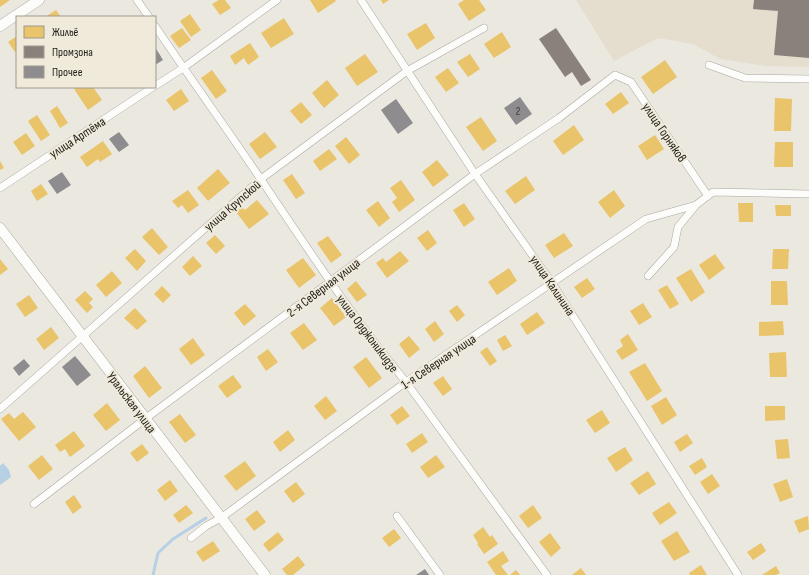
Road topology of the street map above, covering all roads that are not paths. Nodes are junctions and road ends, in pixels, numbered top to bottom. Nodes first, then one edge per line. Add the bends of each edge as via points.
1 (39, 0) edge
2 (137, 0) edge
3 (277, 0) edge
4 (361, 0) edge
5 (148, 16) edge
6 (0, 26) edge
7 (156, 28) edge
8 (484, 28) dead end
9 (709, 64) dead end
10 (183, 68) junction
11 (407, 71) junction
12 (615, 75) joint
13 (809, 79) edge
14 (156, 85) edge
15 (151, 88) edge
16 (475, 174) junction
17 (261, 180) junction
18 (0, 188) edge
19 (809, 194) edge
20 (708, 196) junction
21 (696, 204) junction
22 (0, 228) edge
23 (648, 276) dead end
24 (330, 283) junction
25 (552, 283) junction
26 (83, 337) junction
27 (406, 382) junction
28 (0, 409) edge
29 (145, 419) junction
30 (34, 504) dead end
31 (397, 516) dead end
32 (221, 518) junction
33 (191, 538) dead end
34 (266, 575) edge
35 (440, 575) edge
36 (547, 575) edge
37 (738, 575) edge

1 - 6 main road
2 - 5 street
3 - 10 street, улица Артёма
4 - 11 street, улица Калинина
7 - 10 street, улица Орджоникидзе
8 - 11 street, улица Крупской
9 - 13 street via 745,78
10 - 14 street, улица Артёма
10 - 17 street, улица Орджоникидзе
11 - 16 street, улица Калинина
11 - 17 street, улица Крупской
12 - 16 street, 2-я Северная улица via 559,118
12 - 20 street, улица Горняков via 631,82
15 - 18 street, улица Артёма
16 - 24 street, 2-я Северная улица
16 - 25 street, улица Калинина
17 - 24 street, улица Орджоникидзе
17 - 26 street, улица Крупской
19 - 20 street, 1-я Северная улица via 713,192
20 - 21 street, 1-я Северная улица
21 - 23 street, 1-я Северная улица via 678,228 674,247
21 - 25 street, 1-я Северная улица via 646,219
22 - 26 main road, Уральская улица
24 - 27 street, улица Орджоникидзе
24 - 29 street, 2-я Северная улица
25 - 27 street, 1-я Северная улица
25 - 37 street, улица Калинина
26 - 28 street, улица Крупской
26 - 29 main road, Уральская улица
27 - 32 street, 1-я Северная улица
27 - 36 street, улица Орджоникидзе
29 - 30 street, 2-я Северная улица
29 - 32 main road, Уральская улица
31 - 35 street
32 - 33 street, 1-я Северная улица
32 - 34 main road, Уральская улица

